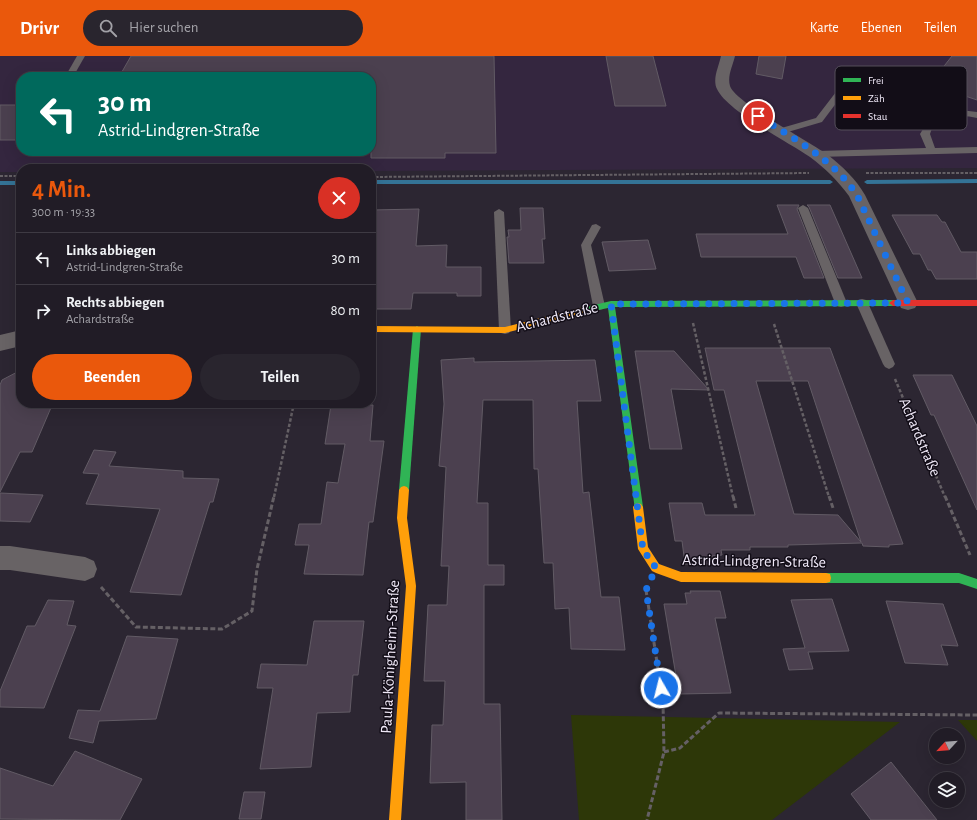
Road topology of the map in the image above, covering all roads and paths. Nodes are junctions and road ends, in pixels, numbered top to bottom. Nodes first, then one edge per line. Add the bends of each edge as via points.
1 (82, 56) edge
2 (728, 56) edge
3 (71, 72) edge
4 (835, 99) edge
5 (967, 112) edge
6 (977, 115) edge
7 (927, 130) edge
8 (781, 131) junction
9 (977, 150) edge
10 (932, 151) junction
11 (817, 154) junction
12 (839, 173) junction
13 (977, 173) edge
14 (0, 176) edge
15 (16, 176) edge
16 (376, 177) edge
17 (803, 208) dead end
18 (499, 212) dead end
19 (596, 227) dead end
20 (767, 303) junction
21 (841, 303) junction
22 (862, 303) junction
23 (908, 303) junction
24 (977, 303) edge
25 (611, 304) junction
26 (689, 304) junction
27 (598, 306) junction
28 (376, 329) edge
29 (417, 329) junction
30 (505, 330) junction
31 (16, 339) edge
32 (0, 343) edge
33 (888, 364) joint
34 (293, 408) edge
35 (736, 508) dead end
36 (833, 508) dead end
37 (971, 556) dead end
38 (0, 558) edge
39 (656, 568) junction
40 (85, 569) joint
41 (977, 584) edge
42 (977, 715) edge
43 (664, 752) junction
44 (395, 820) edge
45 (647, 820) edge

1 - 3 lane
2 - 8 street via 722,77 724,89 735,102
4 - 8 lane via 819,120
5 - 6 lane
7 - 10 lane via 925,134
8 - 11 street
9 - 10 lane
10 - 11 lane
11 - 12 street
12 - 13 path
12 - 16 path
12 - 23 street via 857,195
14 - 15 path
17 - 21 lane
18 - 30 lane
19 - 27 lane via 586,245
20 - 21 street, Achardstraße
20 - 26 street, Achardstraße
20 - 36 path
21 - 22 street, Achardstraße
22 - 23 street, Achardstraße
22 - 33 lane
23 - 24 street, Achardstraße
25 - 26 street, Achardstraße
25 - 27 street, Achardstraße
25 - 39 street via 643,550
26 - 35 path
27 - 30 street, Achardstraße via 525,327
28 - 29 street, Achardstraße
29 - 30 street, Achardstraße
29 - 44 street, Paula-Königheim-Straße via 402,518 411,586
31 - 32 street
33 - 37 path, Achardstraße
34 - 40 path via 257,569 252,611 222,629 136,627
38 - 40 street
39 - 41 street, Astrid-Lindgren-Straße via 681,577 959,578
39 - 43 path via 646,590 663,702
42 - 43 path via 719,714 680,748
43 - 45 path

